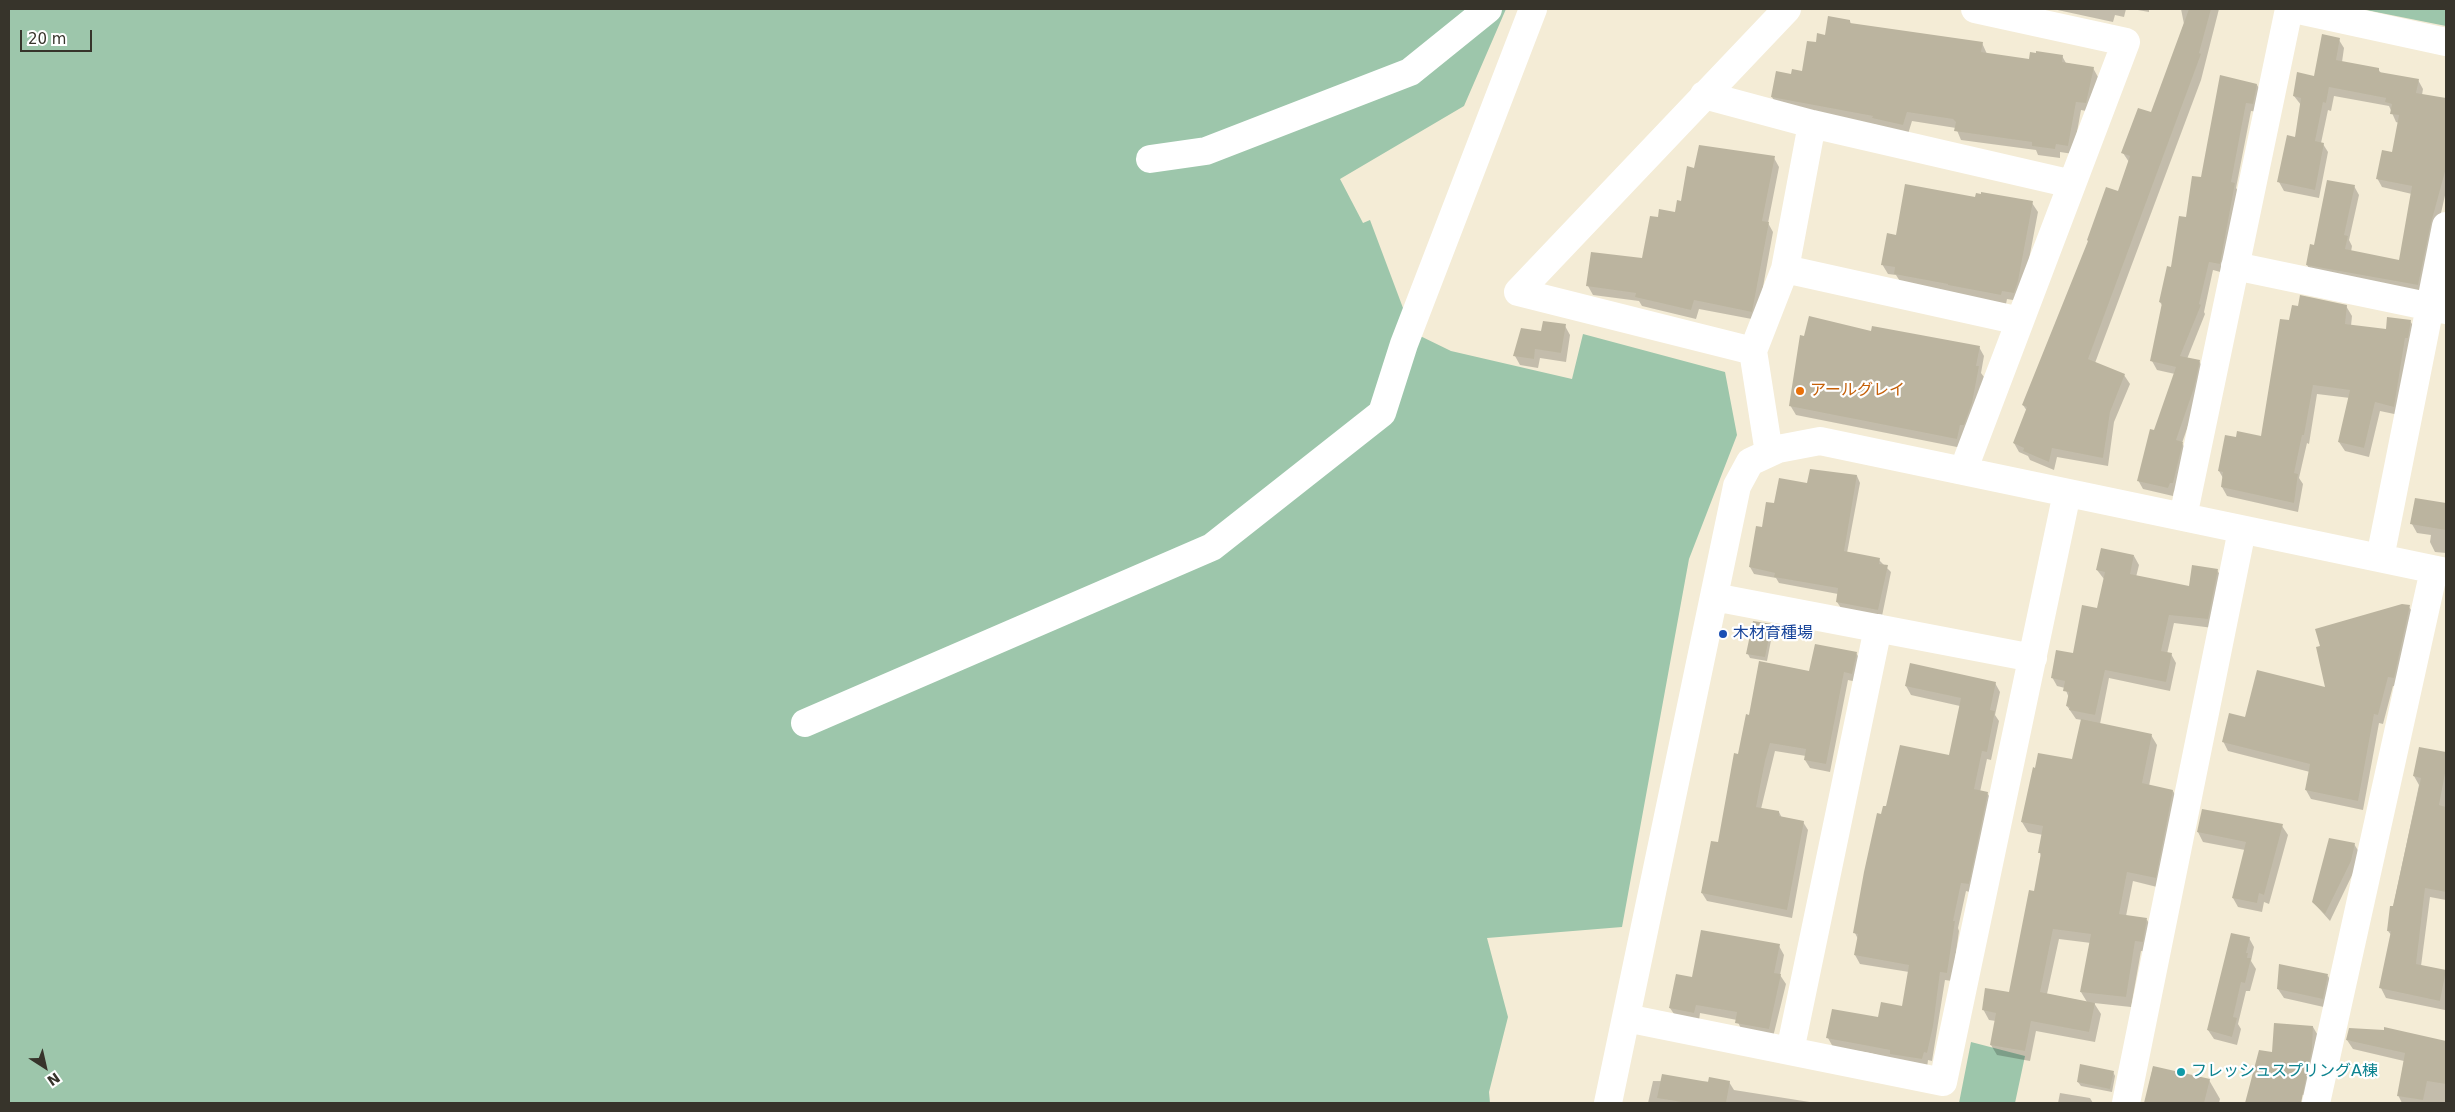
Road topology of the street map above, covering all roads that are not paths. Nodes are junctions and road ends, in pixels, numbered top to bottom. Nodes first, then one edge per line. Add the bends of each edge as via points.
1 (1488, 9) edge
2 (1533, 9) edge
3 (1786, 9) edge
4 (1975, 9) edge
5 (2300, 10) edge
6 (2446, 42) edge
7 (1704, 95) junction
8 (1812, 124) junction
9 (1150, 159) dead end
10 (2072, 184) junction
11 (2446, 226) edge
12 (2235, 266) junction
13 (1785, 269) junction
14 (2438, 309) edge
15 (2020, 321) junction
16 (1753, 350) junction
17 (1769, 453) junction
18 (1963, 471) junction
19 (2067, 493) junction
20 (2183, 517) junction
21 (2242, 530) junction
22 (2380, 558) junction
23 (2440, 571) edge
24 (1714, 597) junction
25 (1878, 628) junction
26 (2033, 658) junction
27 (805, 723) dead end
28 (1626, 1018) junction
29 (1790, 1051) junction
30 (1608, 1103) edge
31 (2126, 1103) edge
32 (2316, 1103) edge

1 - 9 street via 1410,72 1206,152
2 - 27 street via 1404,344 1382,412 1212,546
3 - 7 street
4 - 10 street via 2126,42
5 - 6 street
5 - 12 street
7 - 8 street
7 - 16 street via 1518,292
8 - 10 street
8 - 13 street
10 - 15 street
11 - 14 street
12 - 14 street
12 - 20 street
13 - 15 street
13 - 16 street
14 - 22 street
15 - 18 street
16 - 17 street
17 - 18 street via 1820,441
17 - 24 street via 1750,462 1737,486
18 - 19 street
19 - 20 street
19 - 26 street
20 - 21 street
21 - 22 street
21 - 31 street
22 - 23 street
23 - 32 street
24 - 25 street
24 - 28 street
25 - 26 street
25 - 29 street
26 - 29 street via 1943,1082
28 - 29 street
28 - 30 street

